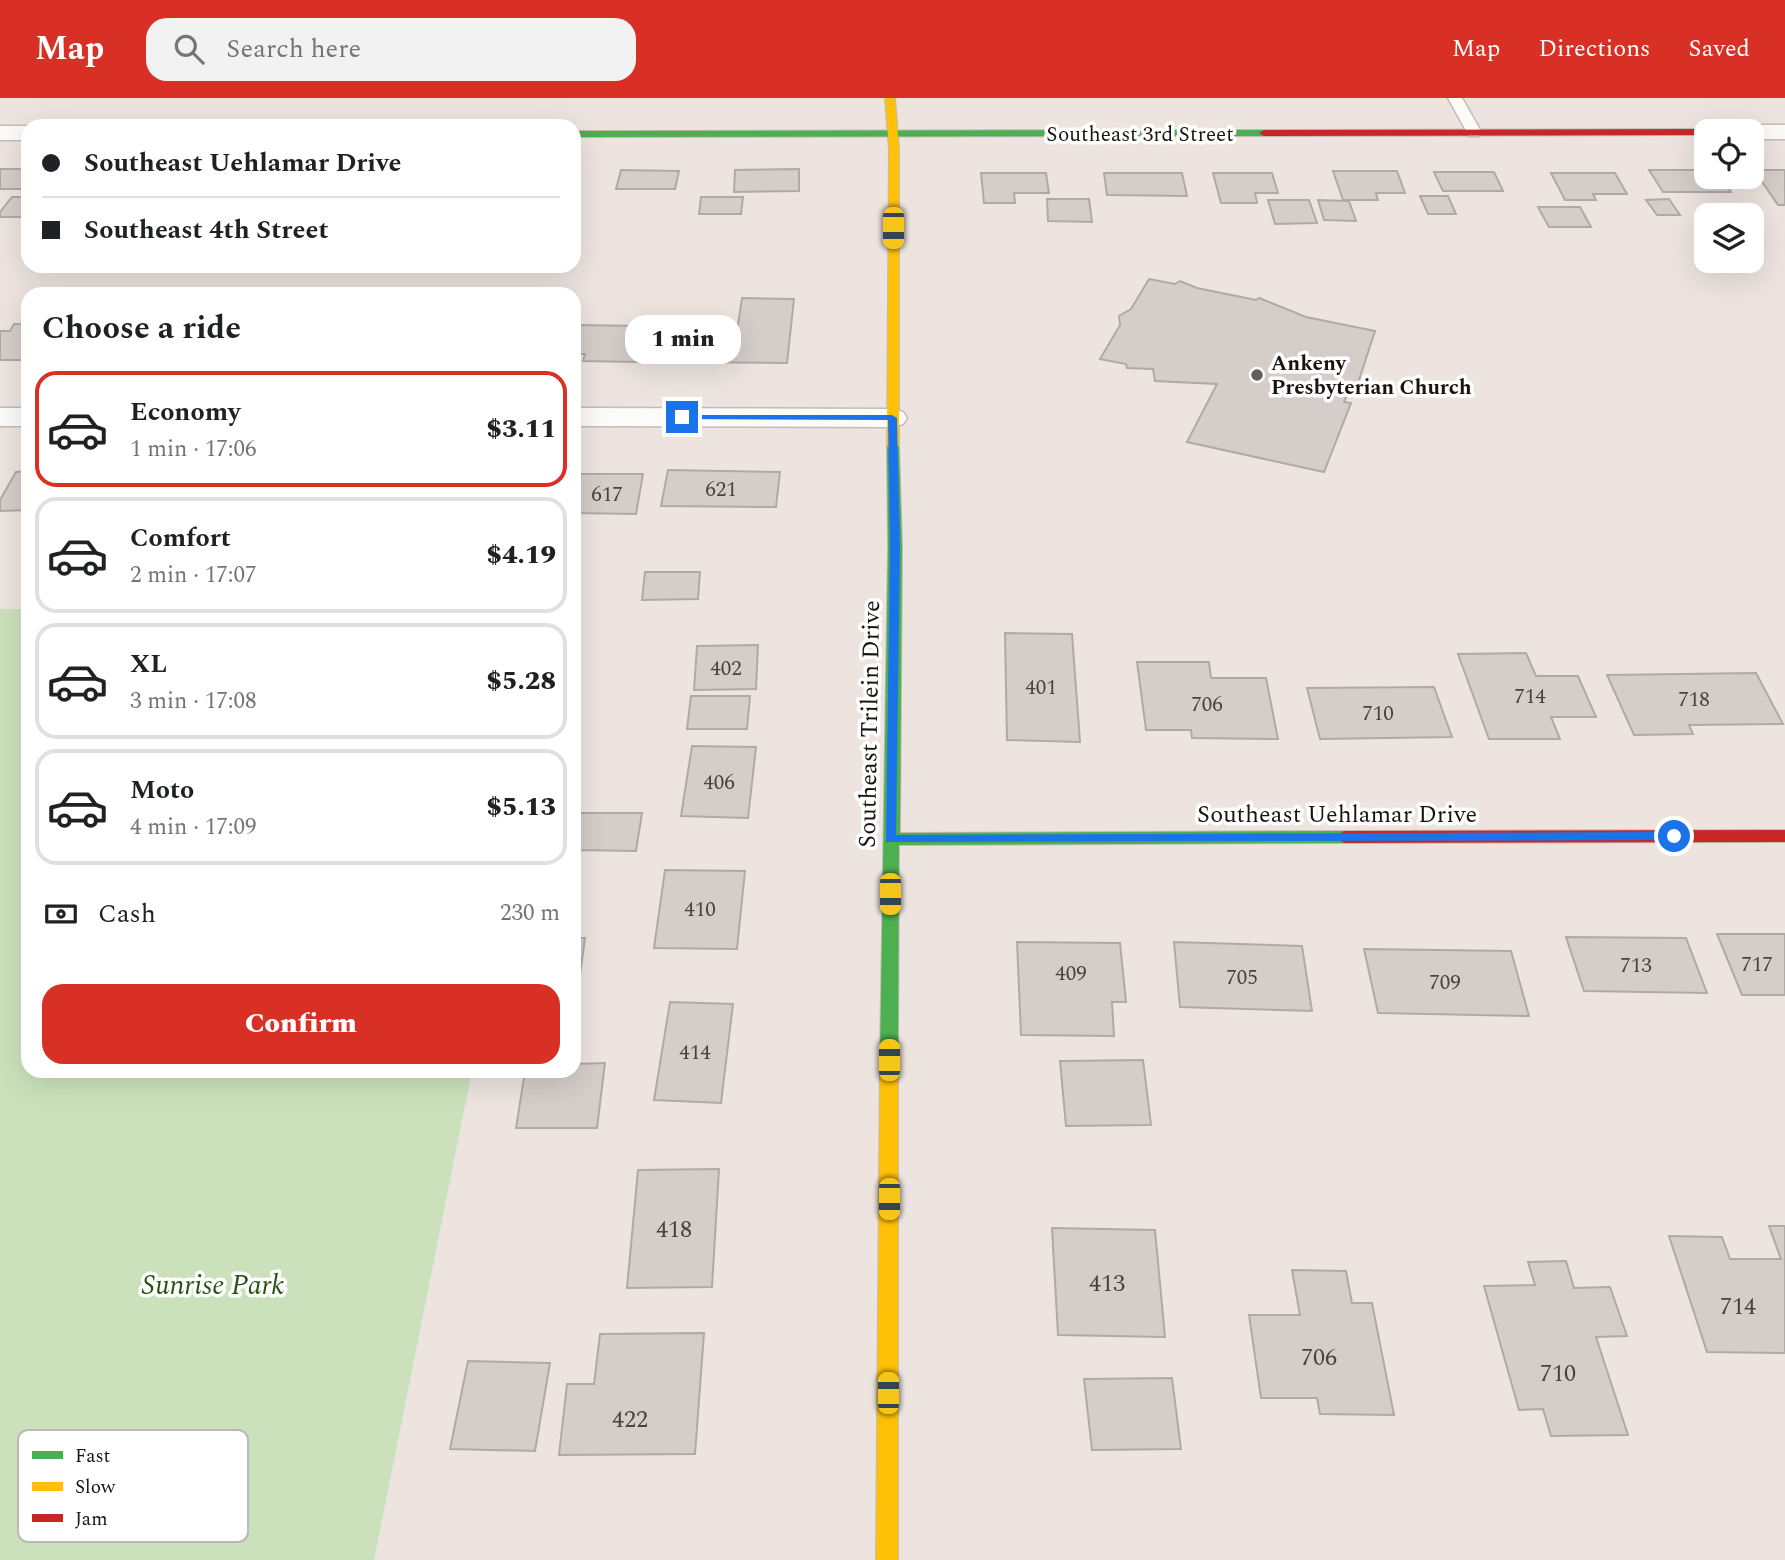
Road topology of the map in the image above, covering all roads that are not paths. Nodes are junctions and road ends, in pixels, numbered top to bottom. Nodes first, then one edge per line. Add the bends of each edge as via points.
1 (890, 98) edge
2 (1455, 98) edge
3 (1694, 132) edge
4 (1764, 132) edge
5 (1785, 132) edge
6 (0, 133) edge
7 (21, 133) edge
8 (1474, 133) junction
9 (581, 134) edge
10 (892, 135) junction
11 (0, 416) edge
12 (21, 417) edge
13 (581, 417) edge
14 (892, 418) junction
15 (1785, 836) edge
16 (890, 839) junction
17 (887, 1560) edge

1 - 10 street, Southeast Trilein Drive
2 - 8 lane
3 - 8 street, Southeast 3rd Street
4 - 5 street
6 - 7 street
8 - 10 street, Southeast 3rd Street
9 - 10 street, Southeast 3rd Street
10 - 14 street, Southeast Trilein Drive
11 - 12 street
13 - 14 street
14 - 16 street, Southeast Trilein Drive via 895,547
15 - 16 street, Southeast Uehlamar Drive
16 - 17 street, Southeast Trilein Drive

